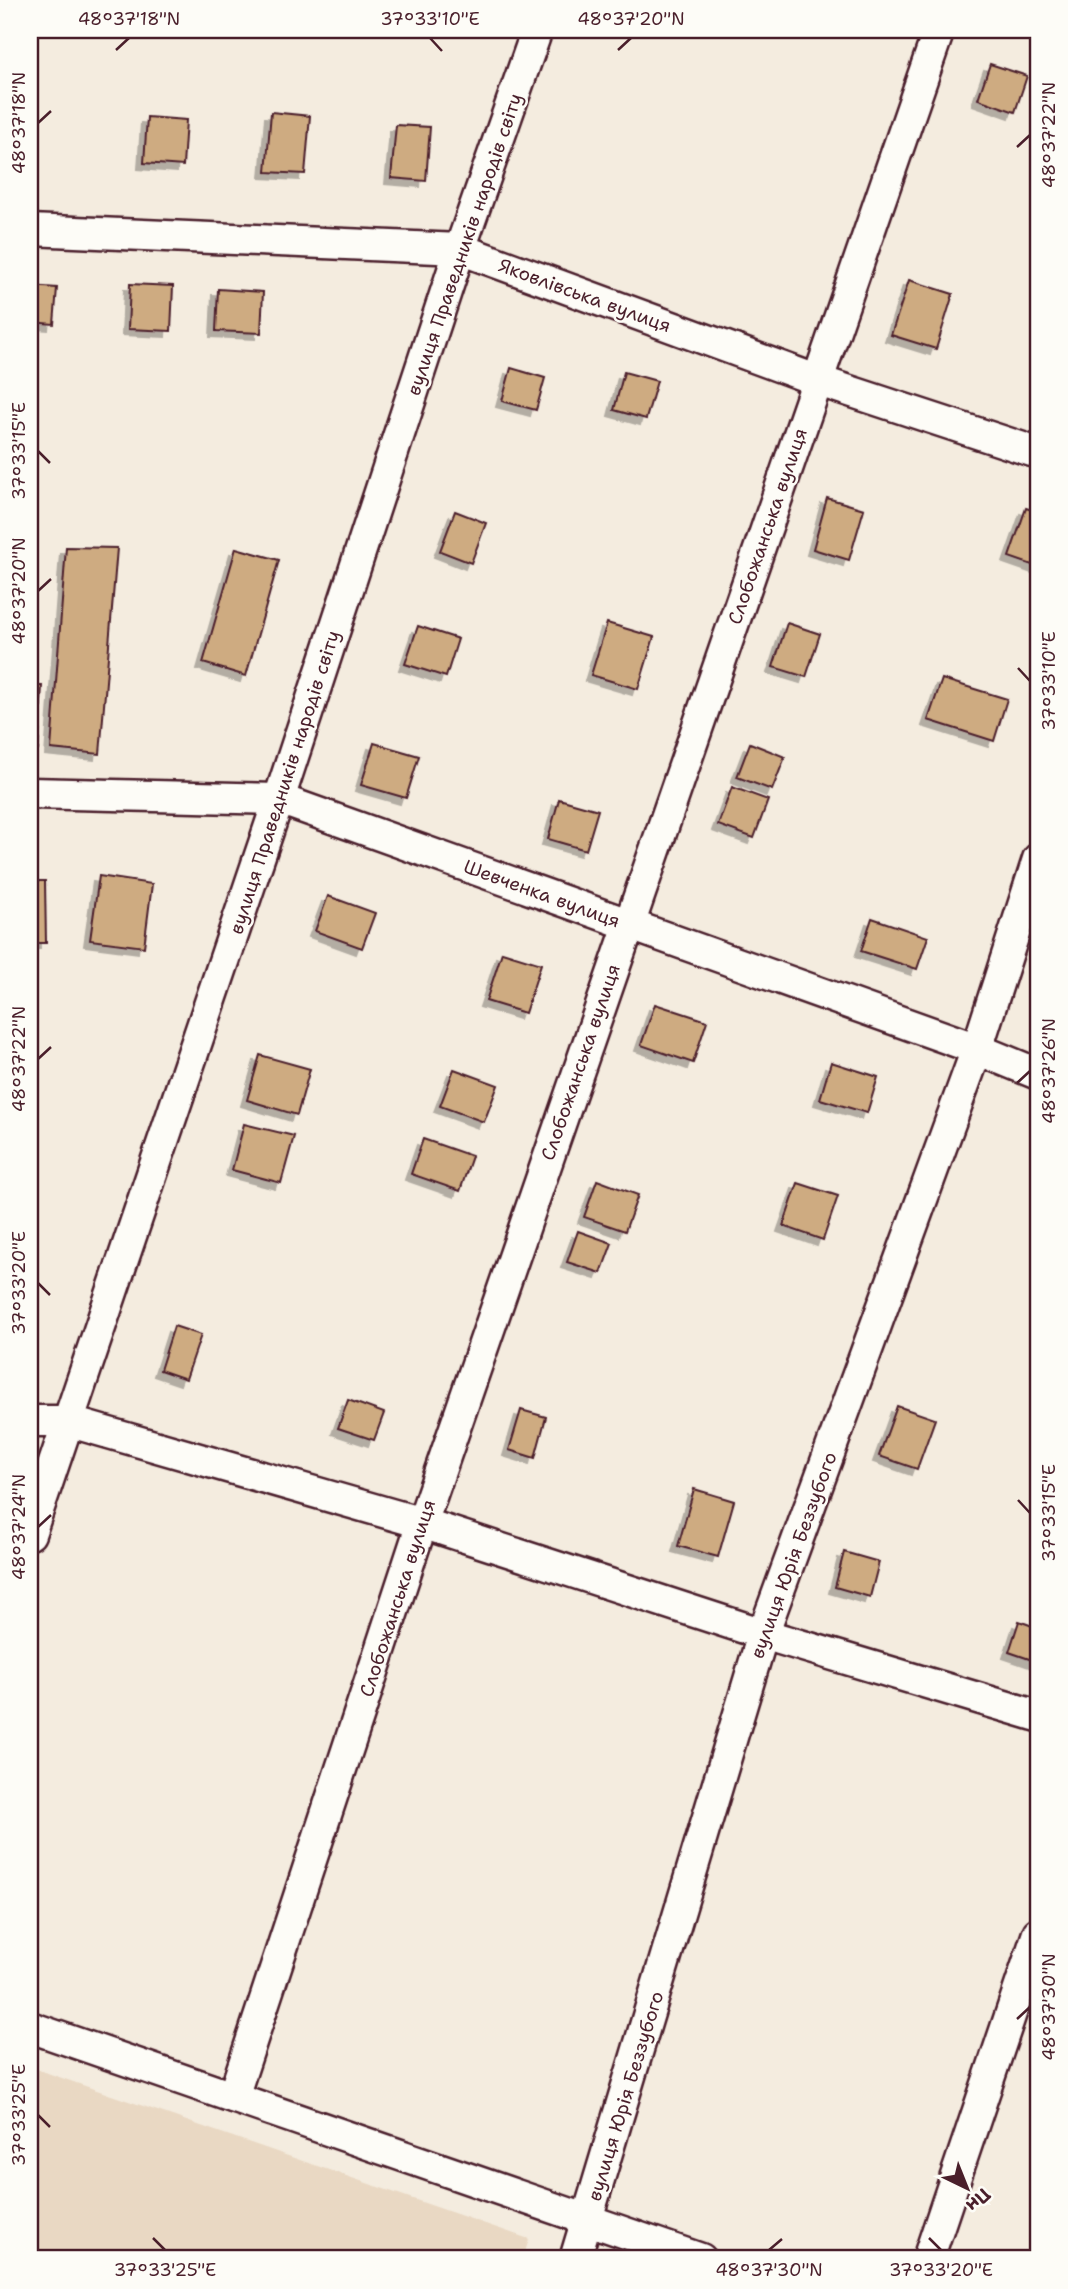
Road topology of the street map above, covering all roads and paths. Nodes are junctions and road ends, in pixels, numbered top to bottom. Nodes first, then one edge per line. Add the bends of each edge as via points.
1 (537, 30) edge
2 (939, 30) edge
3 (30, 230) edge
4 (460, 249) junction
5 (819, 380) junction
6 (1038, 453) edge
7 (30, 793) edge
8 (279, 799) junction
9 (1038, 859) edge
10 (627, 924) junction
11 (977, 1049) junction
12 (1038, 1074) edge
13 (30, 1422) edge
14 (67, 1422) junction
15 (422, 1522) junction
16 (30, 1534) edge
17 (763, 1634) junction
18 (1038, 1716) edge
19 (1038, 1933) edge
20 (30, 2027) edge
21 (233, 2097) junction
22 (588, 2220) junction
23 (575, 2259) edge
24 (701, 2259) edge
25 (928, 2259) edge

1 - 4 street, вулиця Праведників народів світу
2 - 5 street, Слобожанська вулиця
3 - 4 street, Яковлівська вулиця
4 - 5 street, Яковлівська вулиця
4 - 8 street, вулиця Праведників народів світу
5 - 6 street, Яковлівська вулиця
5 - 10 street, Слобожанська вулиця
7 - 8 street, Шевченка вулиця
8 - 10 street, Шевченка вулиця
8 - 14 street, вулиця Праведників народів світу
9 - 11 street, вулиця Юрія Беззубого
10 - 11 street, Шевченка вулиця
10 - 15 street, Слобожанська вулиця
11 - 12 street, Шевченка вулиця
11 - 17 street, вулиця Юрія Беззубого
13 - 14 street
14 - 15 street
14 - 16 street, вулиця Праведників народів світу
15 - 17 street
15 - 21 street, Слобожанська вулиця
17 - 18 street
17 - 22 street, вулиця Юрія Беззубого
19 - 25 street
20 - 21 street
21 - 22 street
22 - 23 street, вулиця Юрія Беззубого
22 - 24 street

